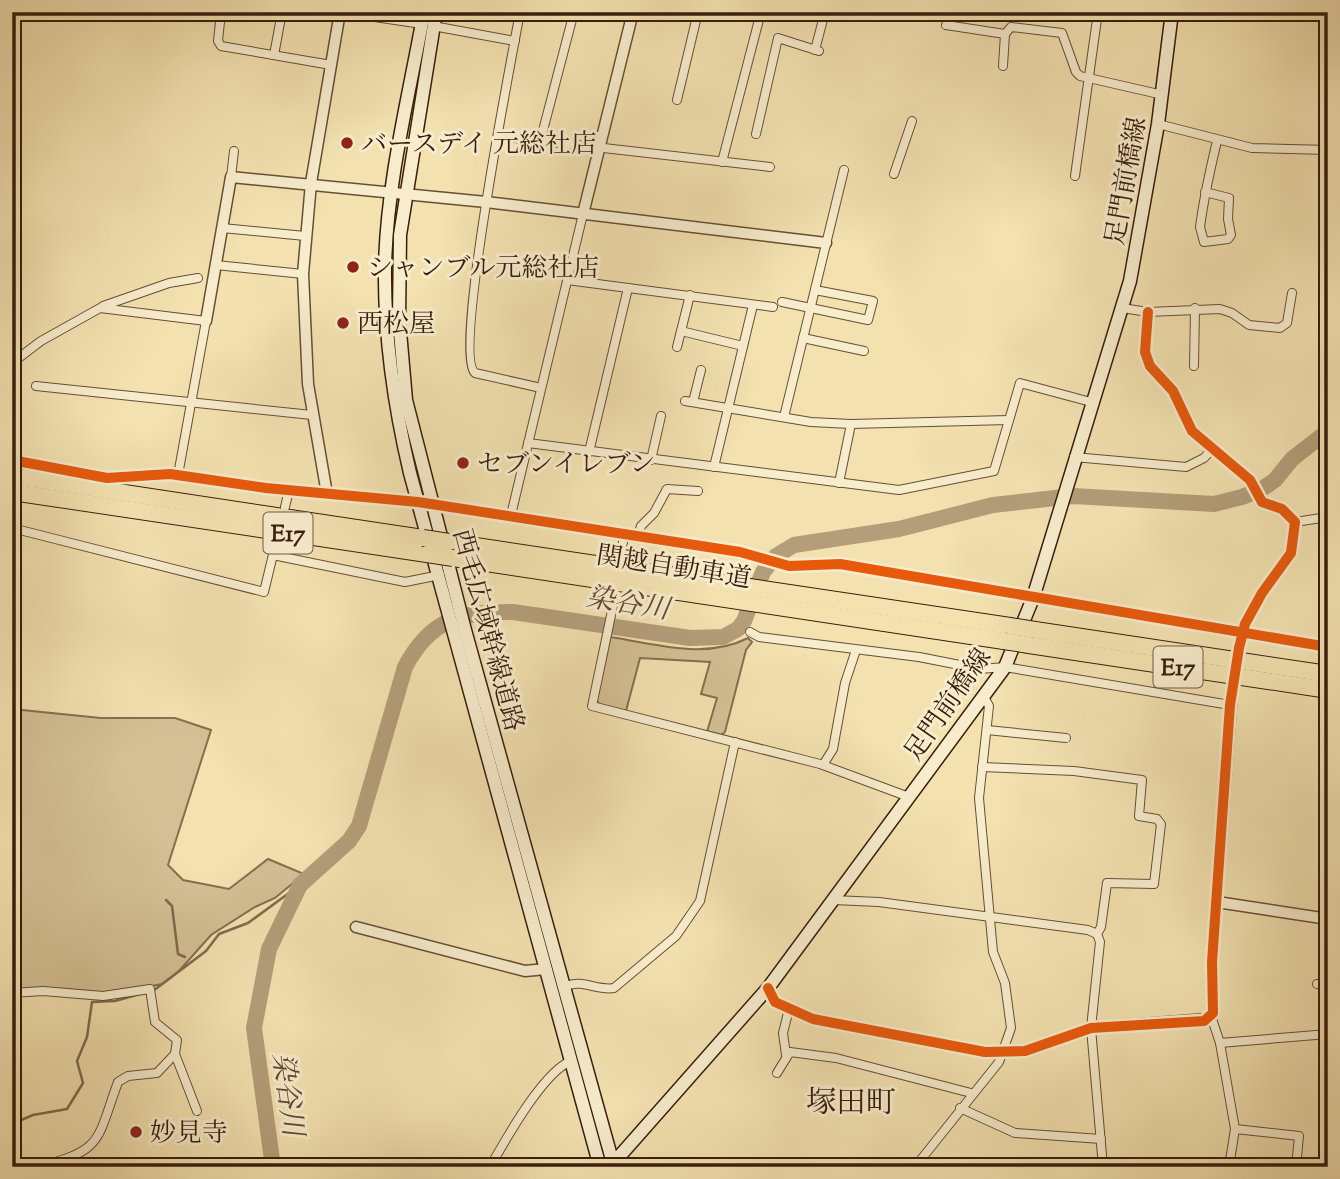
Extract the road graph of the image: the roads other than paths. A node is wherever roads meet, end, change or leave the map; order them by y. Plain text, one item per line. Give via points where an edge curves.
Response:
1 (221, 12) edge
2 (282, 12) edge
3 (341, 12) edge
4 (436, 12) edge
5 (520, 12) edge
6 (574, 12) edge
7 (634, 12) edge
8 (698, 12) edge
9 (761, 12) edge
10 (825, 12) edge
11 (1073, 12) edge
12 (1172, 12) edge
13 (1098, 15) edge
14 (426, 21) edge
15 (946, 25) dead end
16 (1006, 34) junction
17 (515, 41) junction
18 (274, 55) junction
19 (331, 65) junction
20 (1003, 66) dead end
21 (1090, 77) junction
22 (1163, 95) junction
23 (677, 100) dead end
24 (912, 121) dead end
25 (1158, 124) junction
26 (756, 134) dead end
27 (498, 136) junction
28 (1217, 141) junction
29 (540, 142) junction
30 (600, 148) junction
31 (1328, 150) edge
32 (234, 151) dead end
33 (722, 162) junction
34 (770, 167) dead end
35 (844, 170) dead end
36 (894, 174) dead end
37 (1075, 176) dead end
38 (231, 177) junction
39 (311, 183) junction
40 (1205, 192) junction
41 (399, 193) junction
42 (486, 202) junction
43 (583, 214) junction
44 (222, 228) junction
45 (305, 236) junction
46 (826, 243) junction
47 (216, 265) junction
48 (303, 274) junction
49 (198, 278) dead end
50 (568, 281) junction
51 (628, 288) junction
52 (814, 289) junction
53 (1292, 293) dead end
54 (690, 295) junction
55 (782, 302) dead end
56 (753, 304) junction
57 (773, 307) dead end
58 (1122, 307) junction
59 (100, 308) junction
60 (1195, 308) junction
61 (811, 309) junction
62 (1148, 312) junction
63 (206, 321) junction
64 (681, 331) junction
65 (803, 338) junction
66 (743, 346) junction
67 (677, 347) dead end
68 (864, 351) dead end
69 (12, 363) edge
70 (1194, 366) dead end
71 (701, 370) dead end
72 (36, 386) dead end
73 (541, 388) junction
74 (192, 401) junction
75 (1091, 402) junction
76 (728, 407) junction
77 (312, 415) junction
78 (661, 416) dead end
79 (784, 416) junction
80 (1009, 420) junction
81 (851, 425) junction
82 (528, 443) junction
83 (1213, 448) junction
84 (590, 452) junction
85 (1074, 457) junction
86 (12, 460) edge
87 (651, 460) junction
88 (714, 467) junction
89 (178, 475) junction
90 (12, 476) edge
91 (839, 483) junction
92 (289, 490) junction
93 (698, 491) dead end
94 (12, 492) edge
95 (327, 494) junction
96 (418, 502) junction
97 (151, 505) junction
98 (432, 505) junction
99 (285, 507) dead end
100 (511, 515) junction
101 (1328, 517) edge
102 (1295, 522) junction
103 (12, 528) edge
104 (625, 533) junction
105 (638, 536) junction
106 (276, 542) dead end
107 (425, 546) junction
108 (622, 547) dead end
109 (274, 555) junction
110 (440, 575) junction
111 (1032, 598) junction
112 (614, 601) dead end
113 (453, 606) junction
114 (460, 631) junction
115 (750, 632) dead end
116 (1242, 632) junction
117 (1007, 633) junction
118 (1032, 637) junction
119 (1328, 647) edge
120 (1239, 648) dead end
121 (856, 650) junction
122 (1005, 667) junction
123 (1328, 674) edge
124 (1328, 690) edge
125 (1232, 691) dead end
126 (984, 697) junction
127 (1230, 705) junction
128 (987, 730) junction
129 (1066, 738) dead end
130 (736, 742) junction
131 (823, 765) junction
132 (982, 767) junction
133 (909, 797) junction
134 (833, 900) junction
135 (1217, 902) junction
136 (989, 917) junction
137 (1328, 919) edge
138 (356, 927) dead end
139 (1097, 934) junction
140 (546, 969) junction
141 (1317, 984) dead end
142 (1328, 984) edge
143 (566, 986) junction
144 (768, 988) junction
145 (12, 993) edge
146 (789, 1009) junction
147 (1211, 1016) junction
148 (1091, 1028) junction
149 (1328, 1034) edge
150 (1220, 1043) junction
151 (1002, 1052) junction
152 (175, 1054) junction
153 (786, 1055) junction
154 (571, 1060) junction
155 (777, 1073) dead end
156 (971, 1093) junction
157 (960, 1108) junction
158 (197, 1111) dead end
159 (1235, 1129) junction
160 (1101, 1139) junction
161 (613, 1166) edge
162 (37, 1167) edge
163 (490, 1167) edge
164 (600, 1167) edge
165 (915, 1167) edge
166 (1103, 1167) edge
167 (1152, 1167) edge
168 (1171, 1167) edge
169 (1229, 1167) edge
170 (1296, 1167) edge

1 - 18 street via 221,46
2 - 18 street
3 - 14 street
3 - 19 street
4 - 14 main road, 西毛広域幹線道路
5 - 17 street
6 - 29 street
7 - 30 street
8 - 23 street
9 - 33 street
10 - 26 street via 817,50 778,38
11 - 13 street
12 - 22 main road, 足門前橋線
13 - 21 street
14 - 17 street
14 - 41 main road, 西毛広域幹線道路
15 - 16 street
16 - 20 street
16 - 21 street via 1011,27 1062,33 1076,72
17 - 27 street
18 - 19 street
19 - 39 street
21 - 22 street
21 - 37 street
22 - 25 main road, 足門前橋線
24 - 36 street
25 - 28 street
25 - 58 main road, 足門前橋線 via 1138,244
27 - 29 street
27 - 42 street
28 - 31 street via 1259,149
28 - 40 street
29 - 30 street
30 - 33 street
30 - 43 street
32 - 38 street
33 - 34 street
35 - 46 street
38 - 39 street
38 - 44 street
39 - 41 street
39 - 45 street
40 - 40 street via 1202,241 1228,239 1229,198
41 - 42 street
41 - 96 main road, 西毛広域幹線道路 via 385,263 386,320 395,401
41 - 98 main road, 西毛広域幹線道路 via 402,363 406,400
42 - 43 street
42 - 73 street via 475,277 470,368
43 - 46 street
43 - 50 street
44 - 45 street
44 - 47 street
45 - 48 street
46 - 52 street
47 - 48 street
47 - 63 street
48 - 77 street
49 - 59 street via 169,283
50 - 51 street
50 - 73 street
51 - 54 street
51 - 84 street
52 - 61 street
52 - 61 street via 873,301 868,320
53 - 60 street via 1287,323 1280,328 1249,325 1225,310
54 - 56 street
54 - 64 street
55 - 61 street
56 - 57 street
56 - 66 street
58 - 62 street
58 - 75 main road, 足門前橋線
59 - 63 street
59 - 69 street
60 - 62 street
60 - 70 street
61 - 65 street
62 - 83 street via 1145,352 1150,366 1173,391 1192,430
63 - 74 street
64 - 66 street
64 - 67 street
65 - 68 street
65 - 79 street
66 - 76 street
71 - 76 street via 689,402
72 - 74 street
73 - 82 street
74 - 77 street
74 - 89 street
75 - 80 street via 1020,383
75 - 85 main road, 足門前橋線
76 - 79 street
76 - 88 street
77 - 95 street
78 - 87 street
79 - 81 street
80 - 81 street
80 - 91 street via 994,471 899,490
81 - 91 street
82 - 84 street
82 - 100 street
83 - 85 street via 1186,467
83 - 102 street via 1250,480 1259,499 1282,509
84 - 87 street
85 - 111 main road, 足門前橋線
86 - 89 street via 107,478
87 - 88 street
88 - 91 street
89 - 92 street
90 - 97 highway, 関越自動車道 / E17
92 - 95 street
92 - 99 street
93 - 105 street via 667,489
94 - 97 highway, 関越自動車道 / E17
95 - 96 street
96 - 98 street
96 - 110 main road, 西毛広域幹線道路
97 - 107 highway, 関越自動車道 / E17
98 - 100 street
98 - 113 main road, 西毛広域幹線道路
100 - 104 street
101 - 102 street
102 - 116 street via 1291,553 1262,593
103 - 109 street via 264,592
104 - 105 street
104 - 108 street
105 - 111 street via 784,565 839,564
106 - 109 street
107 - 117 highway, 関越自動車道 / E17, bridge via 453,558 739,601
107 - 117 highway, 関越自動車道 / E17, bridge via 449,542 775,590
109 - 110 street via 405,582
110 - 113 main road, 西毛広域幹線道路
111 - 116 street
111 - 122 main road, 足門前橋線
112 - 130 street via 592,706
113 - 114 main road, 西毛広域幹線道路
114 - 140 main road, 西毛広域幹線道路
114 - 143 main road, 西毛広域幹線道路
115 - 121 street via 759,638
116 - 119 street
116 - 120 street
117 - 118 highway, 関越自動車道 / E17, bridge
118 - 123 highway, 関越自動車道 / E17
118 - 124 highway, 関越自動車道 / E17
121 - 122 street via 980,669
121 - 131 street via 833,749
122 - 126 main road, 足門前橋線
122 - 127 street
125 - 127 street
126 - 128 street via 989,706
126 - 133 main road, 足門前橋線
127 - 135 street
128 - 129 street
128 - 132 street
130 - 131 street
130 - 143 street via 703,892 684,928 614,988 577,982
131 - 133 street
132 - 136 street via 979,797
132 - 139 street via 1142,780 1139,816 1161,824 1154,884 1107,883
133 - 134 main road, 足門前橋線
134 - 136 street
134 - 144 main road, 足門前橋線
135 - 137 street
135 - 147 street
136 - 139 street
136 - 151 street via 993,952 1012,1017
138 - 140 street via 526,971
139 - 148 street via 1100,942
140 - 154 main road, 西毛広域幹線道路
141 - 142 street
143 - 161 main road, 西毛広域幹線道路
144 - 146 street via 775,1002
144 - 161 main road, 足門前橋線
145 - 152 street via 103,996 150,989 155,1022 177,1040
146 - 151 street via 832,1023 974,1051
146 - 153 street via 783,1033
147 - 148 street via 1204,1021
147 - 150 street
148 - 151 street via 1025,1051
148 - 160 street
149 - 150 street
150 - 159 street
151 - 156 street via 999,1062
152 - 158 street
152 - 162 street via 158,1073 128,1076 118,1082 106,1123 89,1148
153 - 155 street
153 - 156 street via 836,1058
154 - 163 street via 560,1065 546,1082
154 - 164 main road, 西毛広域幹線道路
156 - 157 street
157 - 160 street via 1015,1133
157 - 165 street
159 - 169 street
159 - 170 street via 1299,1136
160 - 166 street
167 - 168 street

